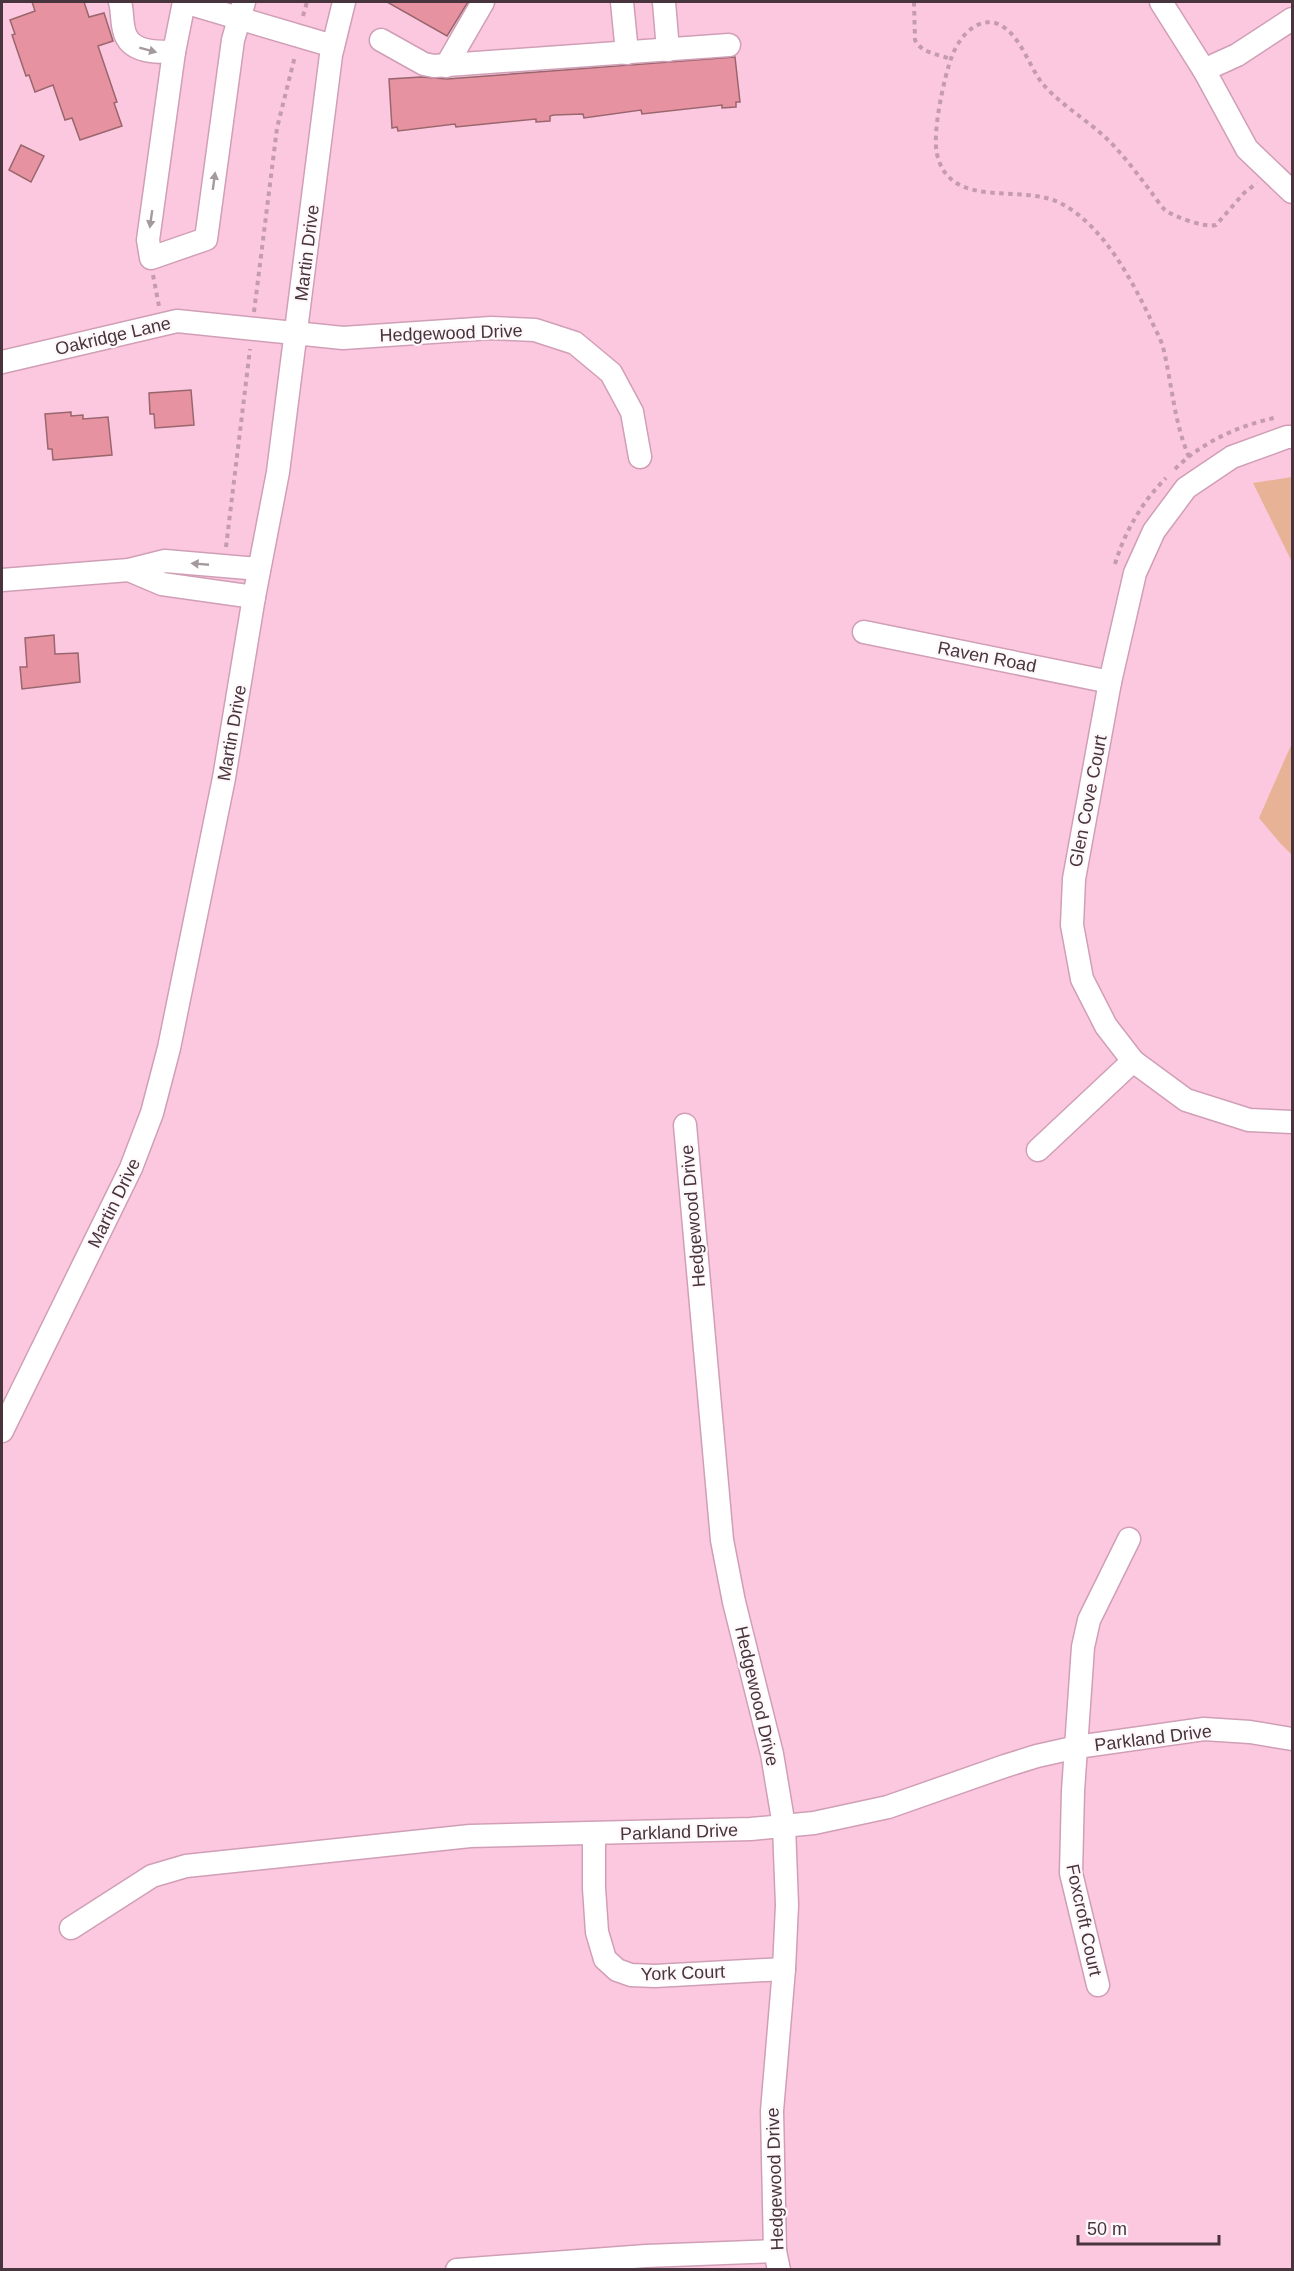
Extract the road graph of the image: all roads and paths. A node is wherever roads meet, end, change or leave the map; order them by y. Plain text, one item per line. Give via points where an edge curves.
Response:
1 (184, 2) edge
2 (307, 2) edge
3 (344, 2) edge
4 (483, 2) edge
5 (622, 2) edge
6 (664, 2) edge
7 (914, 2) edge
8 (1161, 2) edge
9 (124, 3) edge
10 (242, 10) edge
11 (1293, 19) edge
12 (301, 37) junction
13 (381, 40) dead end
14 (729, 45) dead end
15 (333, 46) junction
16 (668, 50) junction
17 (174, 52) junction
18 (627, 53) junction
19 (950, 59) junction
20 (446, 66) junction
21 (1204, 70) junction
22 (1252, 186) dead end
23 (1293, 192) edge
24 (151, 258) junction
25 (163, 324) junction
26 (252, 329) junction
27 (297, 334) junction
28 (2, 362) edge
29 (1281, 417) dead end
30 (1293, 437) edge
31 (640, 457) dead end
32 (1189, 457) junction
33 (223, 566) junction
34 (259, 569) junction
35 (129, 570) junction
36 (1112, 573) dead end
37 (2, 580) edge
38 (254, 597) junction
39 (864, 632) dead end
40 (1110, 682) junction
41 (1133, 1061) junction
42 (1293, 1122) edge
43 (685, 1125) dead end
44 (1038, 1150) dead end
45 (2, 1431) edge
46 (1129, 1539) dead end
47 (1293, 1739) edge
48 (1077, 1747) junction
49 (784, 1826) junction
50 (594, 1835) junction
51 (71, 1928) dead end
52 (784, 1969) junction
53 (1098, 1985) dead end
54 (777, 2260) edge
55 (457, 2270) edge

1 - 10 street
1 - 17 street
2 - 12 path
3 - 15 street, Martin Drive
4 - 20 street
5 - 18 street
6 - 16 street
7 - 19 path via 917,45
8 - 21 street
9 -> 17 street via 126,35 135,46 153,52
10 - 12 street
24 -> 10 street via 206,239 233,39
11 - 21 street via 1237,55
12 - 15 street
12 - 26 path via 277,128
13 - 20 street via 424,64
14 - 16 street
15 - 27 street, Martin Drive
16 - 18 street
17 -> 24 street via 148,240
18 - 20 street
19 - 22 path via 964,34 986,23 999,25 1013,36 1047,89 1113,145 1166,210 1182,218 1216,225
19 - 32 path via 935,135 941,168 946,176 971,191 1028,194 1063,204 1102,238 1131,279 1162,344 1177,420
21 - 23 street via 1247,149
24 - 25 path
25 - 26 street, Oakridge Lane via 177,321
25 - 28 street, Oakridge Lane
26 - 27 street, Oakridge Lane
26 - 33 path
27 - 31 street, Hedgewood Drive via 343,338 535,330 575,343 611,373 632,412
27 - 34 street, Martin Drive via 278,472
29 - 32 path via 1232,431
30 - 40 street, Glen Cove Court via 1232,457 1186,488 1154,531 1135,573
32 - 36 path via 1154,490 1133,520
33 - 34 street
33 -> 35 street via 165,561
34 - 38 street, Martin Drive
35 - 37 street
35 - 38 street via 162,584
38 - 45 street, Martin Drive via 224,778 152,1113 131,1168
39 - 40 street, Raven Road
40 - 41 street, Glen Cove Court via 1074,879 1072,925 1082,979 1106,1026
41 - 42 street, Glen Cove Court via 1186,1100 1249,1120
41 - 44 street
43 - 49 street, Hedgewood Drive via 722,1540 772,1754
46 - 48 street, Foxcroft Court via 1089,1620 1083,1647
47 - 48 street, Parkland Drive via 1204,1729
48 - 49 street, Parkland Drive via 1037,1756 888,1807
48 - 53 street, Foxcroft Court via 1071,1873
49 - 50 street, Parkland Drive
49 - 52 street, Hedgewood Drive
50 - 51 street, Parkland Drive via 470,1836 186,1866 152,1876
50 - 52 street, York Court via 597,1932 605,1959 617,1970 655,1976
52 - 54 street, Hedgewood Drive via 772,2111
54 - 55 street via 646,2256

